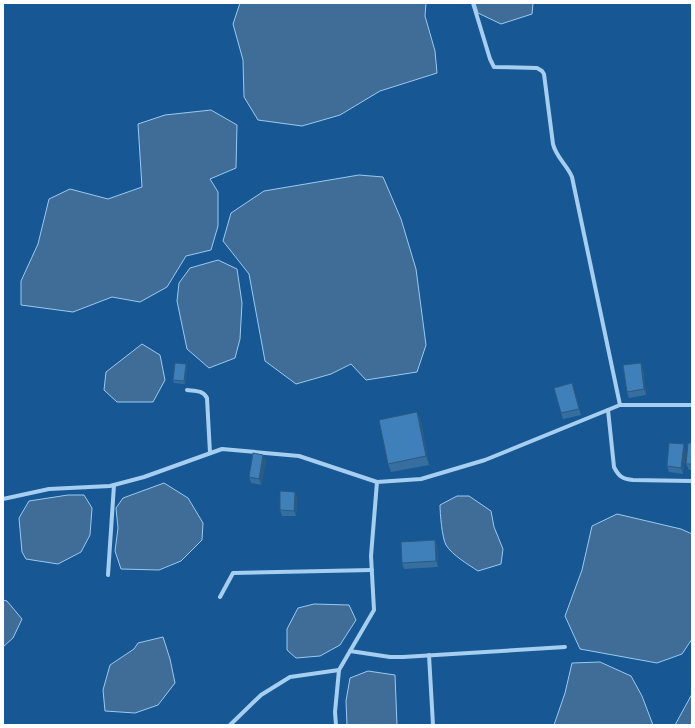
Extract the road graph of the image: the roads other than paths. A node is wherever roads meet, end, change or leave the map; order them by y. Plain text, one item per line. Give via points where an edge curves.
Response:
1 (473, 3) edge
2 (187, 390) dead end
3 (620, 405) junction
4 (692, 405) edge
5 (608, 410) junction
6 (210, 453) junction
7 (692, 481) edge
8 (377, 482) junction
9 (114, 485) junction
10 (3, 499) edge
11 (372, 570) junction
12 (108, 575) dead end
13 (220, 597) dead end
14 (565, 647) dead end
15 (350, 652) junction
16 (429, 655) junction
17 (339, 670) junction
18 (230, 725) edge
19 (336, 725) edge
20 (433, 725) edge

1 - 3 street via 494,67 537,68 544,74 553,144 557,155 572,177
2 - 6 street via 202,392 207,398
3 - 4 street
3 - 5 street
5 - 7 street via 614,467 618,475 633,480
5 - 8 street via 485,460 421,479
6 - 8 street via 222,449 299,456
6 - 9 street
8 - 11 street
9 - 10 street via 49,489
9 - 12 street
11 - 13 street via 233,573
11 - 15 street via 374,610
14 - 16 street
15 - 16 street via 390,657
15 - 17 street
16 - 20 street
17 - 18 street via 290,677 261,695
17 - 19 street

